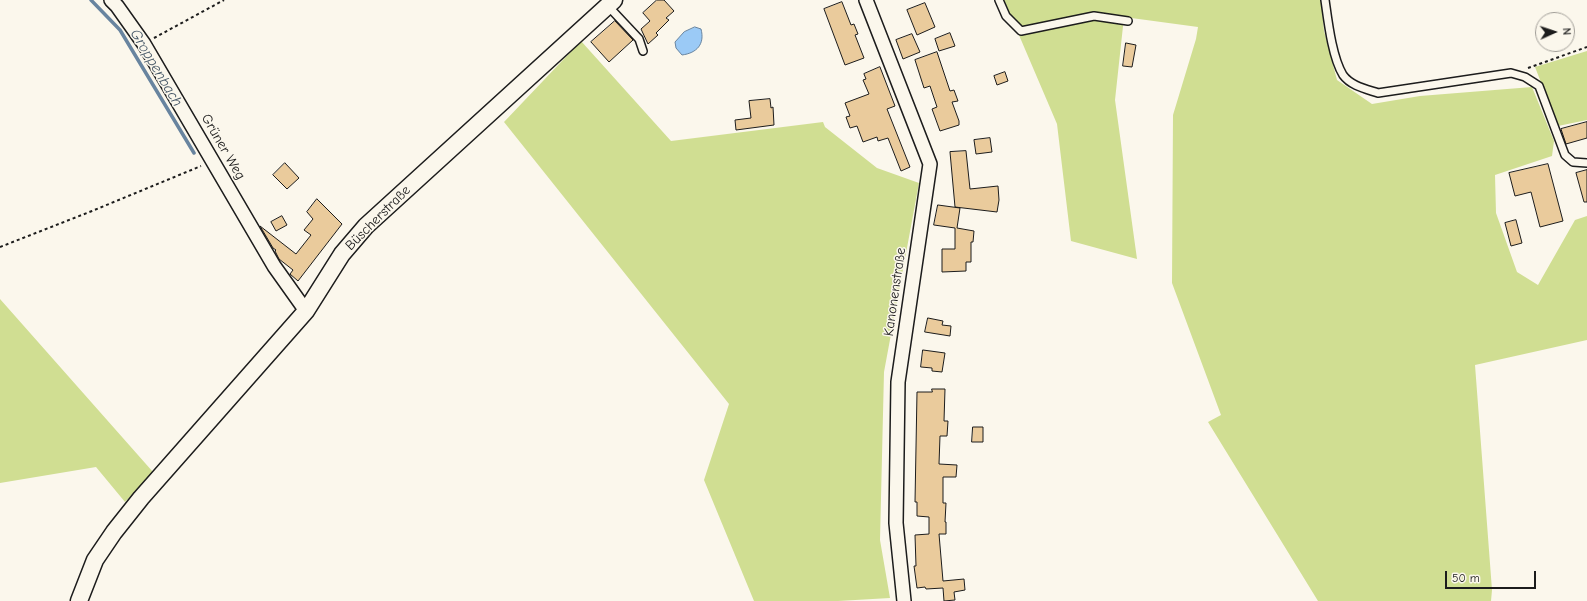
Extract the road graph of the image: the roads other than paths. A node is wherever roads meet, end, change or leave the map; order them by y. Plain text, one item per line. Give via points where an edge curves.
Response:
1 (111, 0) edge
2 (866, 0) edge
3 (999, 0) edge
4 (1325, 0) edge
5 (610, 3) edge
6 (1128, 21) dead end
7 (643, 51) dead end
8 (1587, 163) edge
9 (306, 311) junction
10 (79, 601) edge
11 (904, 601) edge

1 - 9 street, Grüner Weg via 144,44 274,266
2 - 11 street, Kanonenstraße via 930,164 898,382 896,523
3 - 6 lane via 1006,16 1021,31 1094,16
4 - 8 lane via 1334,50 1344,75 1359,87 1378,93 1511,73 1525,77 1538,86 1565,155 1573,162
5 - 7 lane via 639,39
5 - 9 street, Büscherstraße via 366,226 342,254
9 - 10 street, Büscherstraße via 114,532 95,560

